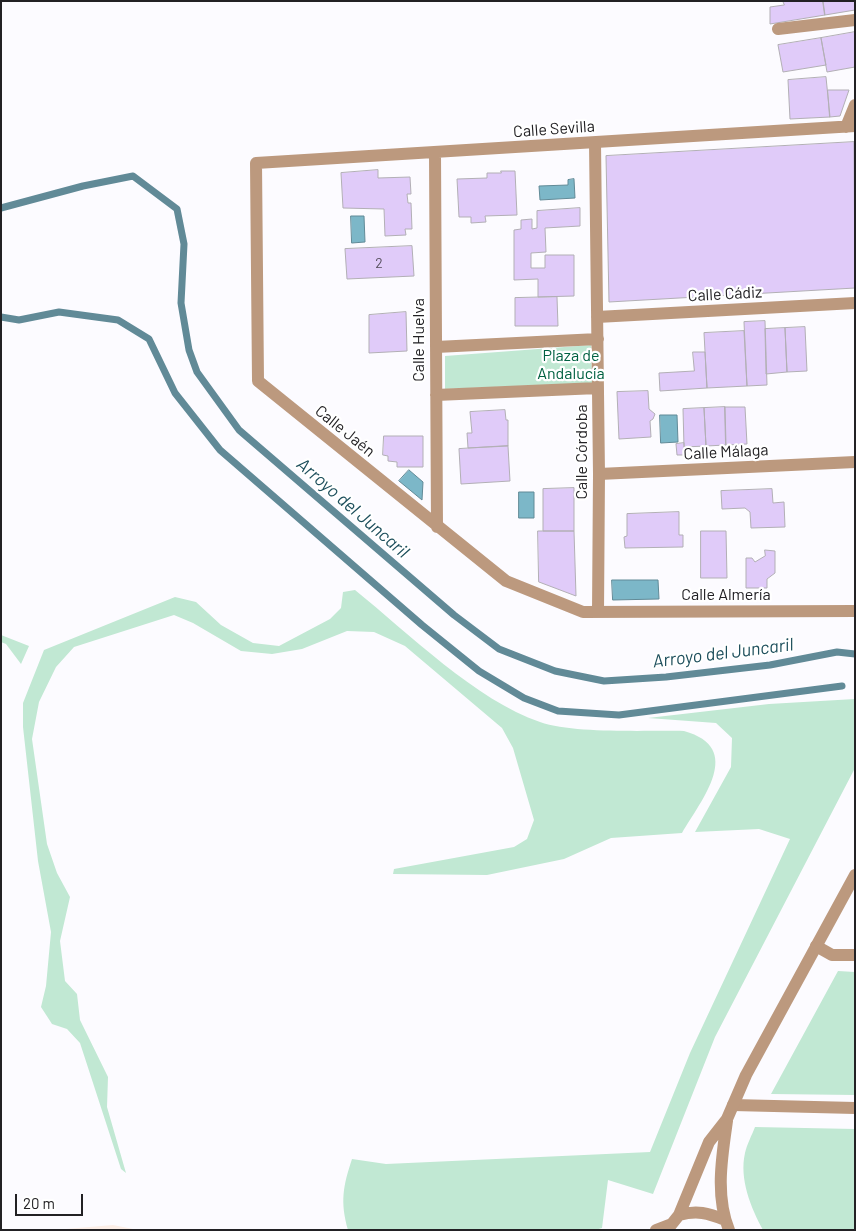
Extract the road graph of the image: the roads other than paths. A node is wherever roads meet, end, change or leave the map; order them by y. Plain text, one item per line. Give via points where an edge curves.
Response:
1 (855, 20) edge
2 (778, 29) dead end
3 (855, 105) edge
4 (850, 126) edge
5 (595, 143) junction
6 (435, 153) junction
7 (256, 163) joint
8 (855, 303) edge
9 (597, 317) junction
10 (598, 339) junction
11 (436, 347) junction
12 (598, 388) junction
13 (436, 395) junction
14 (855, 462) edge
15 (599, 474) junction
16 (437, 527) junction
17 (855, 611) edge
18 (598, 612) junction
19 (855, 875) edge
20 (816, 946) junction
21 (855, 955) edge
22 (733, 1105) junction
23 (855, 1108) edge
24 (727, 1118) junction
25 (679, 1215) junction
26 (727, 1225) edge
27 (668, 1227) edge
28 (656, 1230) edge

1 - 2 street
3 - 4 street
4 - 5 street, Calle Sevilla
5 - 6 street, Calle Sevilla
5 - 9 street, Calle Córdoba
6 - 7 street, Calle Sevilla
6 - 11 street, Calle Huelva
7 - 16 street, Calle Jaén via 258,381
8 - 9 street, Calle Cádiz
9 - 10 street, Calle Córdoba
10 - 11 street
10 - 12 street, Calle Córdoba
11 - 13 street, Calle Huelva
12 - 13 street
12 - 15 street, Calle Córdoba
13 - 16 street, Calle Huelva
14 - 15 street, Calle Málaga
15 - 18 street, Calle Córdoba
16 - 18 street, Calle Jaén via 506,581 583,612
17 - 18 street, Calle Almería
19 - 20 street
20 - 21 street via 832,955
20 - 22 street
22 - 23 street
22 - 24 street
24 - 25 street via 709,1142
24 - 26 street via 721,1161
25 - 26 street via 694,1211 711,1214
25 - 27 street
27 - 28 street

